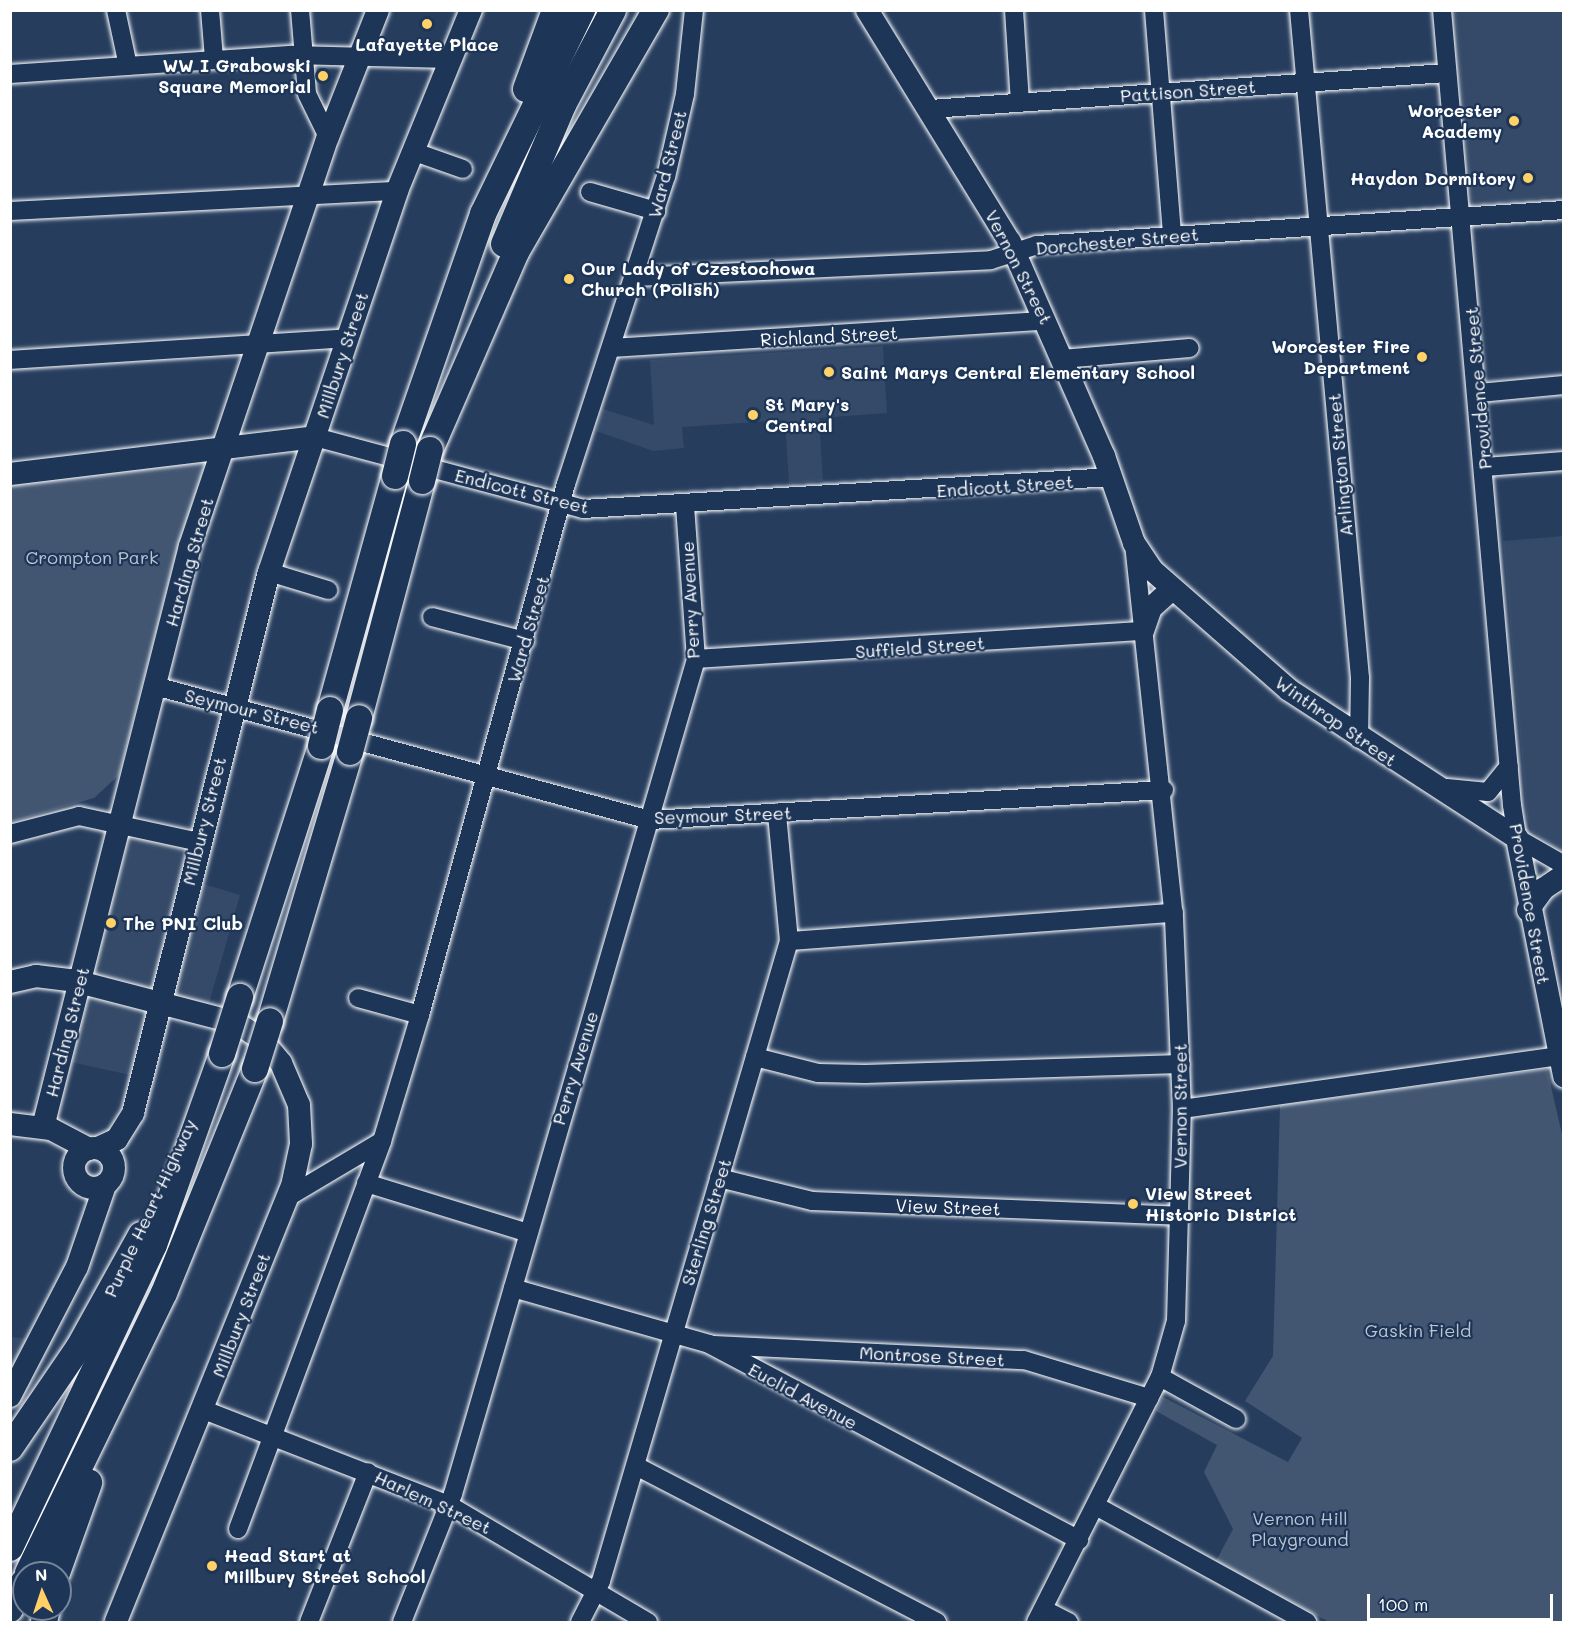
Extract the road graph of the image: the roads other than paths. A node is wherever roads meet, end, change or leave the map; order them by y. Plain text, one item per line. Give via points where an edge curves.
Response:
1 (116, 10) edge
2 (210, 10) edge
3 (300, 10) edge
4 (378, 10) edge
5 (471, 10) edge
6 (555, 10) edge
7 (582, 10) edge
8 (613, 10) edge
9 (656, 10) edge
10 (694, 10) edge
11 (867, 10) edge
12 (1014, 10) edge
13 (1154, 10) edge
14 (1299, 10) edge
15 (1442, 10) edge
16 (360, 54) junction
17 (302, 55) junction
18 (214, 59) junction
19 (449, 59) junction
20 (128, 66) junction
21 (1446, 73) junction
22 (10, 74) edge
23 (1306, 83) junction
24 (1161, 92) junction
25 (1020, 103) junction
26 (930, 109) junction
27 (328, 138) junction
28 (412, 151) junction
29 (463, 169) dead end
30 (397, 191) junction
31 (590, 192) dead end
32 (310, 193) junction
33 (1563, 210) edge
34 (656, 211) junction
35 (10, 212) edge
36 (483, 214) junction
37 (1460, 217) junction
38 (1318, 225) junction
39 (1172, 236) junction
40 (1015, 253) junction
41 (635, 277) junction
42 (1046, 321) junction
43 (347, 338) junction
44 (258, 344) junction
45 (611, 348) junction
46 (1190, 348) dead end
47 (1062, 358) junction
48 (10, 360) edge
49 (1563, 385) edge
50 (1479, 393) junction
51 (315, 437) junction
52 (225, 445) junction
53 (430, 450) junction
54 (1563, 461) edge
55 (1485, 467) junction
56 (10, 474) edge
57 (1112, 477) junction
58 (563, 504) junction
59 (686, 505) junction
60 (1134, 543) junction
61 (269, 572) junction
62 (328, 590) dead end
63 (1170, 591) junction
64 (432, 617) dead end
65 (1143, 631) junction
66 (525, 641) junction
67 (696, 659) junction
68 (155, 686) junction
69 (233, 706) junction
70 (1359, 739) junction
71 (1509, 766) junction
72 (487, 772) junction
73 (1440, 786) junction
74 (1164, 790) junction
75 (777, 813) junction
76 (650, 820) junction
77 (120, 823) junction
78 (10, 834) edge
79 (1517, 838) junction
80 (199, 842) junction
81 (1563, 866) edge
82 (1563, 875) edge
83 (1528, 910) junction
84 (1173, 913) junction
85 (789, 941) junction
86 (10, 982) edge
87 (79, 982) junction
88 (358, 998) dead end
89 (158, 1001) junction
90 (420, 1014) junction
91 (222, 1054) junction
92 (755, 1057) junction
93 (1181, 1064) junction
94 (1561, 1066) edge
95 (1182, 1109) junction
96 (10, 1125) edge
97 (43, 1126) junction
98 (382, 1140) junction
99 (93, 1149) junction
100 (720, 1178) junction
101 (88, 1179) junction
102 (366, 1183) junction
103 (288, 1197) junction
104 (1179, 1216) junction
105 (529, 1233) junction
106 (513, 1288) junction
107 (164, 1293) junction
108 (673, 1332) junction
109 (710, 1344) junction
110 (1160, 1377) junction
111 (10, 1396) edge
112 (1149, 1398) junction
113 (204, 1410) junction
114 (1236, 1419) dead end
115 (272, 1436) junction
116 (10, 1448) edge
117 (636, 1466) junction
118 (368, 1472) junction
119 (449, 1505) junction
120 (1096, 1506) junction
121 (237, 1529) dead end
122 (16, 1537) edge
123 (1079, 1539) junction
124 (34, 1561) edge
125 (62, 1561) edge
126 (597, 1592) junction
127 (1040, 1616) edge
128 (1298, 1620) edge
129 (116, 1623) edge
130 (309, 1623) edge
131 (402, 1623) edge
132 (580, 1623) edge
133 (648, 1623) edge
134 (937, 1623) edge
135 (1069, 1623) edge

1 - 20 street
2 - 18 street
3 - 17 street
4 - 16 main road, Harding Street
5 - 19 main road, Millbury Street
6 - 36 highway
7 - 36 highway
8 - 53 highway via 522,199
9 - 53 highway via 516,252
10 - 34 street, Ward Street via 685,94
11 - 26 main road, Vernon Street
12 - 25 street
13 - 24 street
14 - 23 street, Arlington Street
15 - 21 street, Providence Street
16 - 17 street
16 - 19 street
16 - 27 main road, Harding Street
17 - 18 street
17 - 27 street via 307,94
18 - 20 street
19 - 28 main road, Millbury Street
20 - 22 street
21 - 23 street, Pattison Street
21 - 37 street, Providence Street
23 - 24 street, Pattison Street
23 - 38 street, Arlington Street
24 - 25 street, Pattison Street
24 - 39 street
25 - 26 street, Pattison Street
26 - 40 main road, Vernon Street
27 - 32 main road, Harding Street
28 - 29 street
28 - 30 main road, Millbury Street
30 - 32 street
30 - 43 main road, Millbury Street
31 - 34 street
32 - 35 street
32 - 44 main road, Harding Street
33 - 37 street, Dorchester Street
34 - 41 street, Ward Street
36 - 91 highway, bridge via 403,444 321,746
37 - 38 street, Dorchester Street
37 - 50 street, Providence Street
38 - 39 street, Dorchester Street
38 - 70 street, Arlington Street via 1360,678
39 - 40 street, Dorchester Street via 1038,245
40 - 41 street, Dorchester Street via 990,260
40 - 42 main road, Vernon Street
41 - 45 street, Ward Street
42 - 45 street, Richland Street
42 - 47 main road, Vernon Street
43 - 44 street
43 - 51 main road, Millbury Street
44 - 48 street
44 - 52 main road, Harding Street
45 - 58 street, Ward Street
46 - 47 street
47 - 57 main road, Vernon Street
49 - 50 street
50 - 55 street, Providence Street
51 - 52 main road, Endicott Street
51 - 58 street, Endicott Street
51 - 61 main road, Millbury Street
52 - 56 main road, Endicott Street
52 - 68 main road, Harding Street via 190,546
53 - 107 highway, bridge via 350,752 255,1069
54 - 55 street
55 - 71 street, Providence Street
57 - 59 street, Endicott Street
57 - 60 main road, Vernon Street
58 - 59 street, Endicott Street via 590,509
58 - 66 street, Ward Street
59 - 67 street, Perry Avenue
60 - 63 main road, Winthrop Street
60 - 65 street, Vernon Street
61 - 62 street
61 - 69 main road, Millbury Street
63 - 65 main road via 1151,608
63 - 70 main road, Winthrop Street via 1289,690
64 - 66 street
65 - 67 street, Suffield Street
65 - 74 street, Vernon Street
66 - 72 street, Ward Street
67 - 76 street, Perry Avenue
68 - 69 street, Seymour Street
68 - 77 main road, Harding Street
69 - 72 street, Seymour Street
69 - 80 main road, Millbury Street
70 - 73 main road, Winthrop Street
71 - 73 street via 1497,784 1483,794
71 - 79 street, Providence Street
72 - 76 street, Seymour Street
72 - 90 street, Ward Street
73 - 79 main road, Winthrop Street
74 - 75 street, Seymour Street
74 - 84 street, Vernon Street
75 - 76 street, Seymour Street
75 - 85 street, Sterling Street
76 - 105 street, Perry Avenue
77 - 78 street via 79,816
77 - 80 street
77 - 87 main road, Harding Street
79 - 81 street, Winthrop Street
79 - 83 main road, Providence Street
80 - 89 main road, Millbury Street
82 - 83 main road via 1543,889
83 - 94 main road, Providence Street
84 - 85 street
84 - 93 street, Vernon Street
85 - 92 street, Sterling Street
86 - 87 main road via 36,976
87 - 89 main road
87 - 97 main road, Harding Street
88 - 90 street
89 - 99 main road via 128,1127
89 - 103 main road, Millbury Street via 237,1023 261,1039 281,1063 301,1117 299,1157
90 - 98 street, Ward Street
91 - 116 highway, Purple Heart Highway via 133,1254 79,1347
91 - 122 highway via 154,1245
92 - 93 street via 818,1073 853,1074
92 - 100 street, Sterling Street
93 - 95 street, Vernon Street
94 - 95 street
95 - 104 street, Vernon Street
96 - 97 main road
97 - 99 main road
97 - 101 main road
98 - 102 street, Ward Street
98 - 103 street
99 - 101 main road
99 - 101 main road via 114,1165
100 - 104 street, View Street via 812,1201
100 - 108 street, Sterling Street
101 - 111 main road via 88,1233
102 - 105 street
102 - 115 street, Ward Street
103 - 113 main road, Millbury Street
104 - 110 street, Vernon Street via 1176,1321
105 - 106 street, Perry Avenue
106 - 108 street, Euclid Avenue
106 - 119 street, Perry Avenue
107 - 124 highway
107 - 125 highway
108 - 109 street, Euclid Avenue
108 - 117 street, Sterling Street
109 - 112 street, Montrose Street via 1024,1360
109 - 123 street, Euclid Avenue
110 - 112 street, Vernon Street
110 - 114 street
112 - 120 street, Vernon Street
113 - 115 street, Harlem Street
113 - 129 main road, Millbury Street
115 - 118 street, Harlem Street
115 - 121 street, Ward Street
117 - 126 street, Sterling Street
117 - 134 street
118 - 119 street, Harlem Street
118 - 130 street
119 - 126 street, Harlem Street
119 - 131 street, Perry Avenue
120 - 123 street, Vernon Street
120 - 128 street
123 - 127 street, Vernon Street
126 - 132 street, Sterling Street
126 - 133 street, Harlem Street
127 - 135 street

